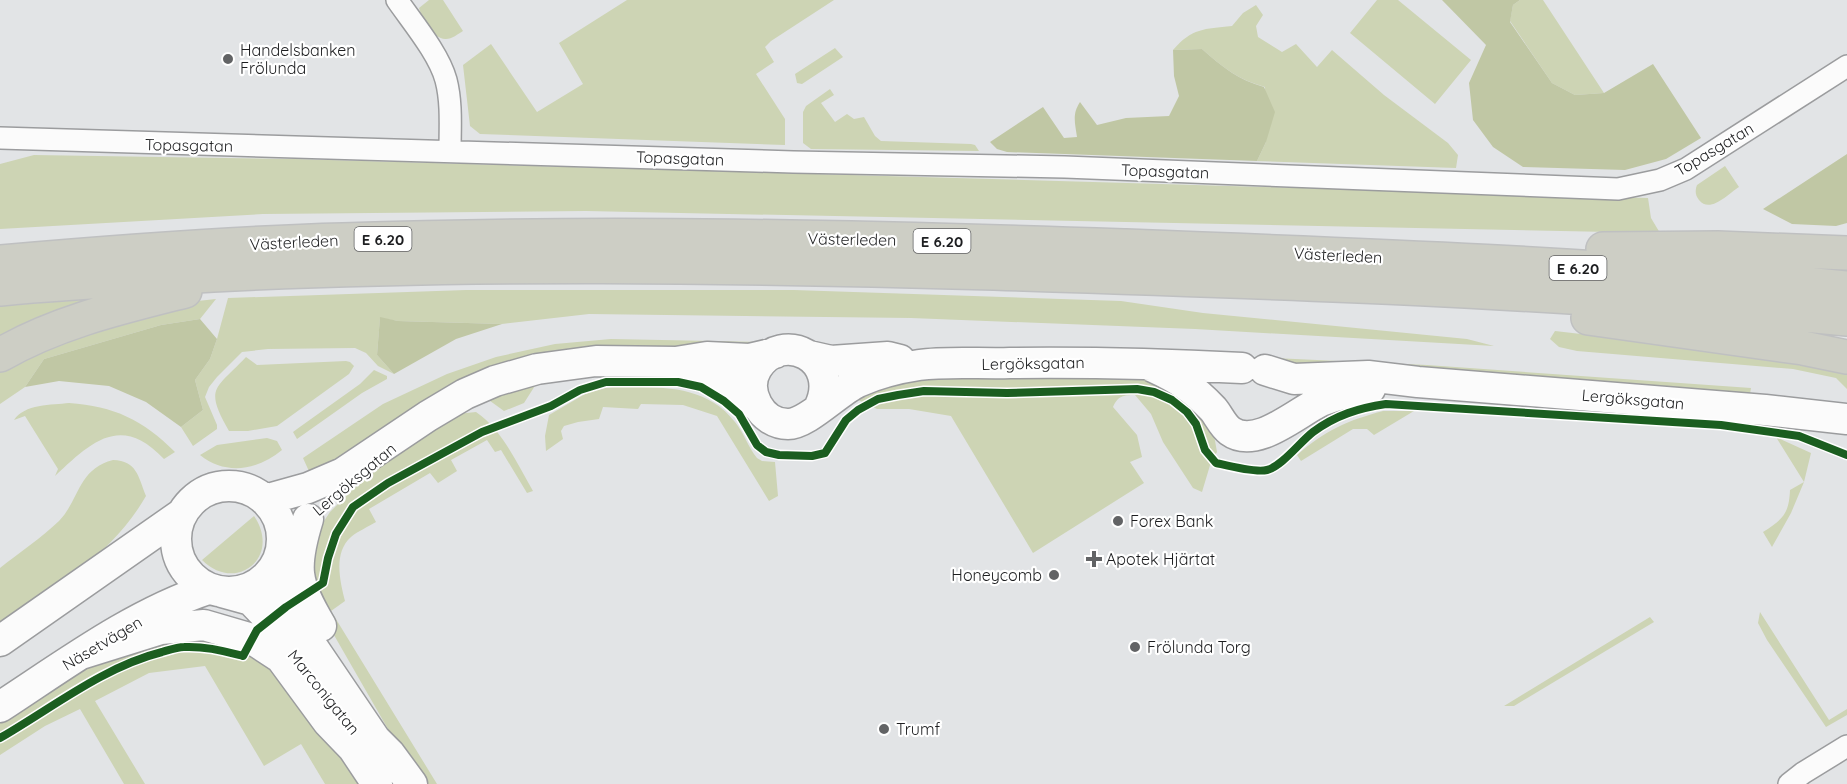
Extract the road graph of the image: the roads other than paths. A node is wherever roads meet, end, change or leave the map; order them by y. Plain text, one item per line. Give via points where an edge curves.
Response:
1 (397, 0) edge
2 (1847, 66) edge
3 (0, 138) edge
4 (450, 151) junction
5 (1309, 253) junction
6 (1847, 253) edge
7 (0, 262) edge
8 (256, 273) junction
9 (1425, 288) junction
10 (1847, 288) edge
11 (0, 289) edge
12 (1847, 319) edge
13 (775, 353) junction
14 (0, 355) edge
15 (809, 356) junction
16 (1847, 357) edge
17 (676, 362) junction
18 (1145, 363) junction
19 (920, 365) junction
20 (1253, 369) junction
21 (1419, 382) junction
22 (757, 406) junction
23 (819, 408) junction
24 (1216, 413) junction
25 (428, 416) junction
26 (1847, 419) edge
27 (1274, 428) junction
28 (265, 500) junction
29 (183, 513) junction
30 (308, 519) junction
31 (280, 553) junction
32 (215, 590) junction
33 (0, 641) edge
34 (81, 654) junction
35 (0, 707) edge
36 (1847, 746) edge
37 (353, 748) junction
38 (390, 754) junction
39 (377, 784) edge
40 (412, 784) edge
41 (1789, 784) edge

1 - 4 street via 446,78
2 - 4 street, Topasgatan via 1686,169 1660,180 1618,189 1065,167
3 - 4 street, Topasgatan
5 - 6 highway via 1718,248
5 - 7 highway, Västerleden / E 6.20 via 831,238 613,236 342,240
5 - 10 highway, Västerleden / E 6.20 via 1718,276
8 - 9 highway, Västerleden / E 6.20 via 398,267 627,266
8 - 11 highway, Västerleden / E 6.20
8 - 14 highway via 120,307 63,326
9 - 12 highway, Västerleden / E 6.20
9 - 16 highway via 1551,313
13 - 15 street, Lergöksgatan via 799,351
13 - 17 street, Lergöksgatan via 748,359 707,357
13 - 22 street via 764,359 754,375 752,394
15 - 19 street, Lergöksgatan via 831,361 888,357
15 - 23 street via 824,374 826,386
17 - 22 street, Lergöksgatan via 704,371
17 - 25 street, Lergöksgatan via 596,361 537,369 495,381
18 - 19 street, Lergöksgatan
18 - 20 street, Lergöksgatan
18 - 24 street, Lergöksgatan via 1181,380
19 - 23 street, Lergöksgatan via 859,382
20 - 21 street, Lergöksgatan via 1294,379 1368,376
20 - 24 street via 1232,372 1223,380 1217,389
20 - 27 street via 1274,376 1285,396 1285,408
21 - 26 street, Lergöksgatan
21 - 27 street, Lergöksgatan via 1351,391 1323,400
22 - 23 street, Lergöksgatan via 776,422 789,424 811,417
24 - 27 street, Lergöksgatan via 1230,431 1241,436 1253,437
25 - 28 street, Lergöksgatan via 343,473
25 - 30 street, Lergöksgatan
28 - 29 street via 247,489 227,486 200,495
28 - 31 street via 279,520
29 - 32 street via 176,537 180,561 192,577
29 - 33 street
30 - 31 street, Lergöksgatan
30 - 38 street, Marconigatan via 297,565 303,596 385,733
31 - 32 street via 269,575 255,586 239,592
31 - 38 street, Marconigatan via 279,588 293,618 375,739
32 - 34 street, Näsetvägen via 182,597
32 - 37 street, Marconigatan via 251,600 274,624 336,713
34 - 35 street, Näsetvägen
34 - 37 street, Marconigatan via 161,629 204,624 252,639 281,658 328,722
36 - 41 street
37 - 39 street, Marconigatan
38 - 40 street, Marconigatan

